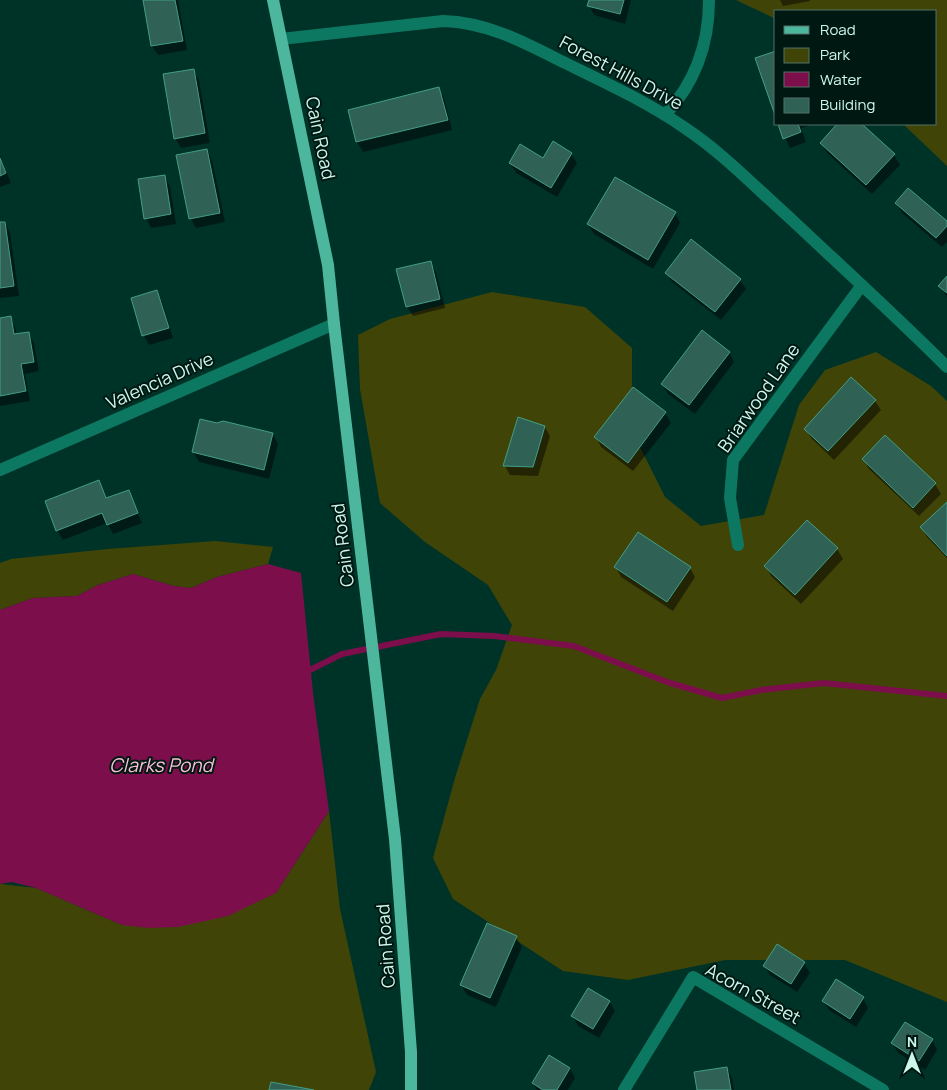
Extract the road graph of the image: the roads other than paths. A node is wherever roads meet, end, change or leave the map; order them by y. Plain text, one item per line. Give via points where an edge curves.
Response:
1 (273, 0) edge
2 (709, 0) edge
3 (281, 40) junction
4 (665, 115) junction
5 (862, 285) junction
6 (334, 324) junction
7 (947, 367) edge
8 (0, 470) edge
9 (738, 545) dead end
10 (411, 1090) edge
11 (624, 1090) edge
12 (883, 1090) edge

1 - 3 main road, Cain Road
2 - 4 street via 708,29 702,56 690,82
3 - 4 street, Forest Hills Drive via 442,20 484,26 622,90
3 - 6 main road, Cain Road via 328,265
4 - 5 street, Forest Hills Drive via 719,154
5 - 7 street, Forest Hills Drive
5 - 9 street, Briarwood Lane via 733,460 730,498
6 - 8 street, Valencia Drive
6 - 10 main road, Cain Road via 395,839
11 - 12 street, Acorn Street via 693,977

